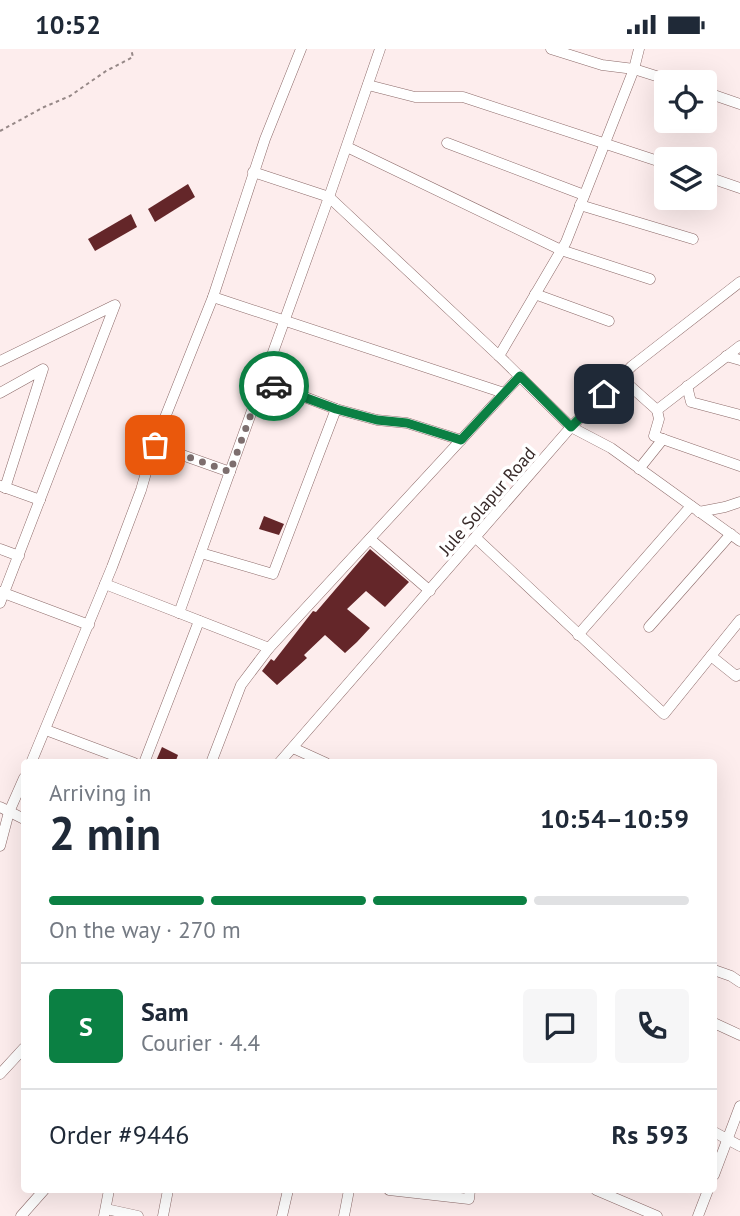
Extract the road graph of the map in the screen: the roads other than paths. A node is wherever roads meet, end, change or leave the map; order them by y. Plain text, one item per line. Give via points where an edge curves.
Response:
1 (301, 49) edge
2 (380, 49) edge
3 (551, 49) edge
4 (639, 49) edge
5 (634, 69) junction
6 (654, 75) edge
7 (368, 85) junction
8 (717, 96) edge
9 (740, 104) edge
10 (447, 143) dead end
11 (604, 144) junction
12 (347, 146) junction
13 (654, 160) edge
14 (253, 172) junction
15 (717, 180) edge
16 (740, 188) edge
17 (329, 197) junction
18 (582, 200) junction
19 (693, 239) dead end
20 (561, 250) junction
21 (650, 279) dead end
22 (740, 282) edge
23 (535, 294) junction
24 (213, 297) junction
25 (285, 321) junction
26 (609, 321) dead end
27 (740, 345) edge
28 (499, 356) junction
29 (726, 356) junction
30 (740, 359) edge
31 (0, 361) edge
32 (520, 376) junction
33 (620, 377) junction
34 (263, 381) junction
35 (687, 386) junction
36 (0, 393) edge
37 (504, 393) junction
38 (336, 409) junction
39 (657, 410) junction
40 (740, 415) edge
41 (571, 427) junction
42 (663, 439) junction
43 (461, 440) junction
44 (155, 445) junction
45 (740, 466) edge
46 (639, 469) junction
47 (230, 472) junction
48 (2, 487) edge
49 (40, 500) junction
50 (740, 502) edge
51 (695, 509) junction
52 (476, 538) junction
53 (736, 538) edge
54 (370, 539) junction
55 (0, 549) edge
56 (201, 553) junction
57 (19, 556) junction
58 (105, 584) junction
59 (430, 591) junction
60 (2, 592) edge
61 (0, 603) edge
62 (179, 613) junction
63 (740, 620) edge
64 (200, 621) junction
65 (89, 625) junction
66 (649, 627) dead end
67 (579, 635) junction
68 (270, 648) junction
69 (711, 656) junction
70 (740, 674) edge
71 (46, 730) junction
72 (292, 748) junction
73 (33, 759) edge
74 (123, 759) edge
75 (146, 759) edge
76 (213, 759) edge
77 (282, 759) edge
78 (317, 759) edge
79 (21, 783) edge
80 (4, 810) edge
81 (21, 818) edge
82 (0, 846) edge
83 (717, 971) edge
84 (740, 982) edge
85 (717, 1024) edge
86 (740, 1035) edge
87 (21, 1051) edge
88 (0, 1074) edge
89 (740, 1106) edge
90 (717, 1134) edge
91 (728, 1140) junction
92 (740, 1146) edge
93 (717, 1168) edge
94 (41, 1193) edge
95 (108, 1193) edge
96 (167, 1193) edge
97 (287, 1193) edge
98 (348, 1193) edge
99 (416, 1193) edge
100 (470, 1193) edge
101 (603, 1193) edge
102 (707, 1193) edge
103 (105, 1212) edge
104 (21, 1216) edge
105 (138, 1216) edge
106 (163, 1216) edge
107 (282, 1216) edge
108 (344, 1216) edge
109 (657, 1216) edge
110 (698, 1216) edge

1 - 14 street
2 - 7 street
3 - 5 street via 602,65
4 - 5 street
5 - 6 street
5 - 11 street
7 - 11 street via 415,97 463,97
7 - 12 street
8 - 9 street
10 - 18 street
11 - 13 street
11 - 18 street
12 - 17 street
12 - 20 street
14 - 17 street
14 - 24 street
15 - 16 street
17 - 25 street
17 - 28 street
18 - 19 street
18 - 20 street
20 - 21 street
20 - 23 street
22 - 33 street, Jule Solapur Road
23 - 26 street
23 - 28 street
24 - 25 street
24 - 44 street
25 - 34 street
25 - 37 street
27 - 29 street
28 - 32 street
29 - 30 street
29 - 35 street
31 - 49 street via 115,306
32 - 37 street
32 - 41 street
33 - 39 street
33 - 41 street, Jule Solapur Road
34 - 38 street
34 - 47 street
35 - 39 street
35 - 40 street via 691,402
36 - 48 street via 43,369
37 - 43 street
38 - 43 street via 407,423
38 - 56 street via 273,574
39 - 42 street via 654,436
41 - 46 street
41 - 52 street, Jule Solapur Road
42 - 45 street
42 - 46 street
43 - 54 street
44 - 47 street
44 - 58 street
46 - 51 street
47 - 56 street
48 - 49 street
49 - 57 street
50 - 51 street
51 - 53 street
51 - 67 street
52 - 59 street, Jule Solapur Road
52 - 67 street
53 - 66 street
54 - 59 street
54 - 68 street
55 - 57 street
56 - 62 street
57 - 60 street
58 - 62 street
58 - 65 street
59 - 72 street, Jule Solapur Road
60 - 61 street
60 - 65 street
62 - 64 street
63 - 69 street
64 - 68 street
64 - 75 street
65 - 71 street
67 - 69 street via 664,714
68 - 76 street via 241,685
69 - 70 street via 736,676
71 - 73 street
71 - 74 street
72 - 77 street, Jule Solapur Road
72 - 78 street
79 - 80 street
80 - 81 street
80 - 82 street
83 - 84 street
85 - 86 street
87 - 88 street
89 - 91 street
90 - 91 street
91 - 92 street
91 - 93 street
94 - 104 street
95 - 103 street
96 - 106 street
97 - 107 street
98 - 108 street
99 - 100 street via 469,1199
101 - 109 street
102 - 110 street
103 - 105 street

